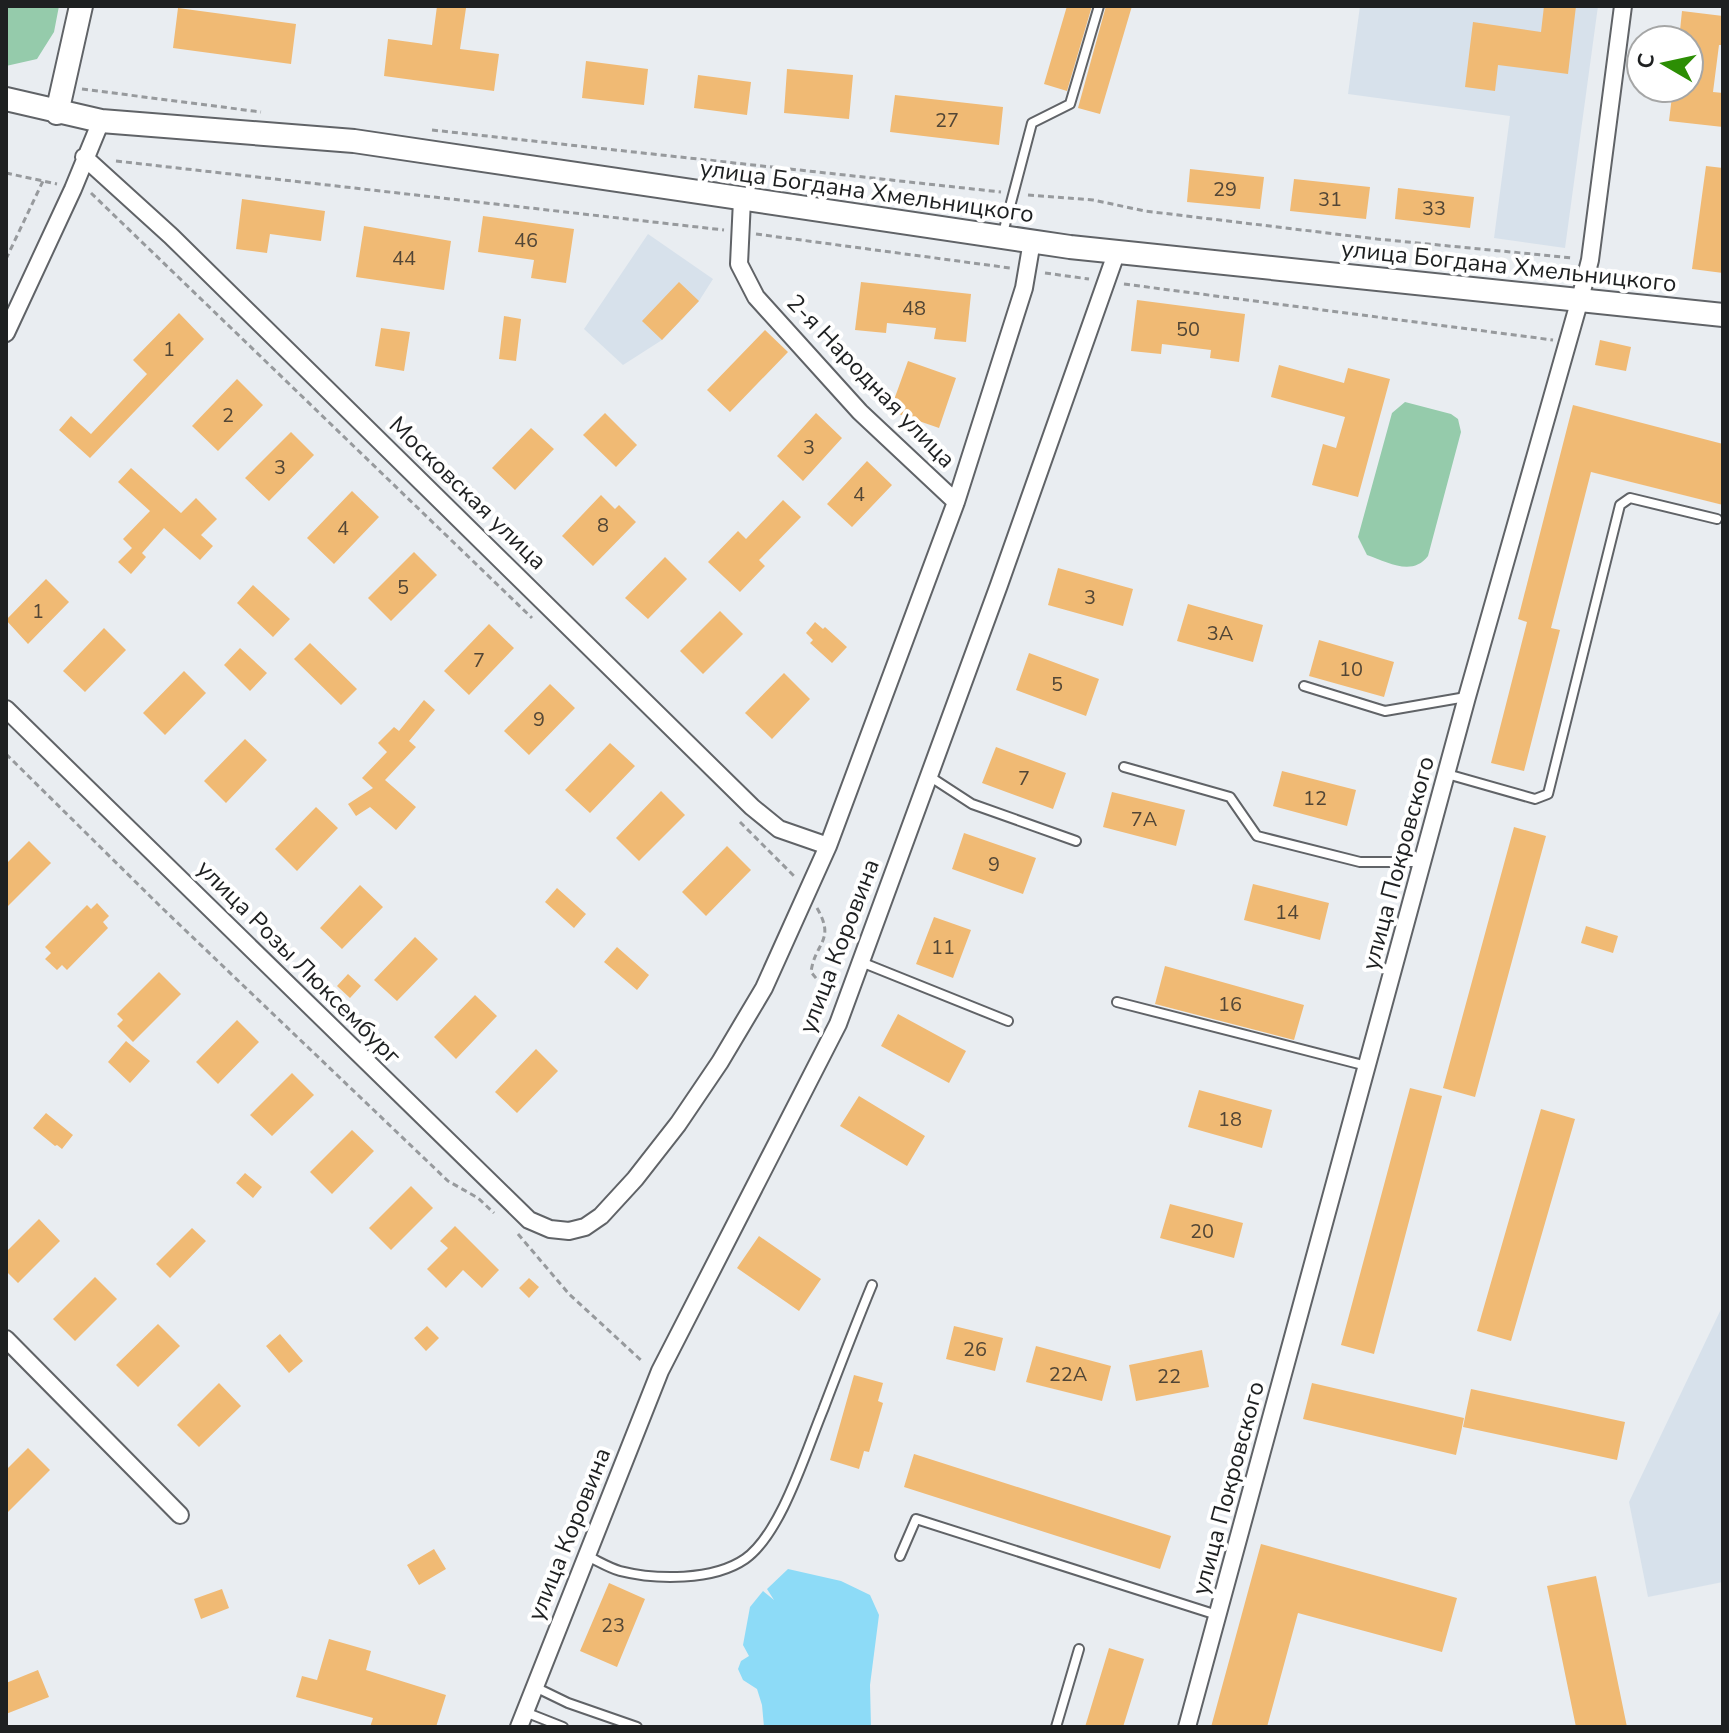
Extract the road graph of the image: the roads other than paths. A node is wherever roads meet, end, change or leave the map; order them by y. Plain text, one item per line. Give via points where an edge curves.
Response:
1 (81, 6) edge
2 (1099, 6) edge
3 (1623, 6) edge
4 (6, 99) edge
5 (57, 113) junction
6 (101, 121) junction
7 (84, 157) junction
8 (742, 200) junction
9 (1001, 238) junction
10 (1032, 241) junction
11 (1117, 251) junction
12 (1580, 299) junction
13 (1723, 315) edge
14 (6, 333) edge
15 (956, 502) junction
16 (1717, 519) dead end
17 (1304, 686) dead end
18 (1467, 697) junction
19 (6, 709) edge
20 (1124, 767) dead end
21 (1447, 774) junction
22 (929, 776) junction
23 (1076, 841) dead end
24 (828, 846) junction
25 (1423, 862) junction
26 (861, 962) junction
27 (1117, 1002) dead end
28 (1008, 1021) dead end
29 (1368, 1066) junction
30 (872, 1285) dead end
31 (6, 1339) edge
32 (180, 1515) dead end
33 (587, 1555) junction
34 (900, 1556) dead end
35 (1218, 1615) junction
36 (1079, 1649) dead end
37 (534, 1687) junction
38 (522, 1719) edge
39 (563, 1727) edge
40 (637, 1727) edge
41 (1056, 1727) edge
42 (1187, 1727) edge

1 - 5 street
2 - 9 lane via 1070,104 1032,123
3 - 12 street, улица Покровского via 1590,260
4 - 5 street, улица Богдана Хмельницкого
5 - 6 street, улица Богдана Хмельницкого
6 - 7 street
6 - 8 street, улица Богдана Хмельницкого via 354,141
7 - 14 street
7 - 24 street, Московская улица via 171,236 752,807 779,829
8 - 9 street, улица Богдана Хмельницкого
8 - 15 street, 2-я Народная улица via 739,264 756,297 860,412
9 - 10 street, улица Богдана Хмельницкого
10 - 11 street, улица Богдана Хмельницкого
10 - 15 street via 1024,288
11 - 12 street, улица Богдана Хмельницкого
11 - 22 street, улица Коровина
12 - 13 street, улица Богдана Хмельницкого
12 - 18 street, улица Покровского
15 - 24 street
16 - 21 lane via 1630,498 1620,505 1548,794 1535,799
17 - 18 lane via 1385,711
18 - 21 street, улица Покровского
19 - 24 street, улица Розы Люксембург via 529,1220 550,1229 585,1227 601,1216 678,1124 764,988
20 - 25 lane via 1230,797 1257,836 1360,862
21 - 25 street, улица Покровского
22 - 23 lane via 972,804
22 - 26 street, улица Коровина
25 - 29 street, улица Покровского
26 - 28 lane
26 - 33 street, улица Коровина via 843,1010 658,1376
27 - 29 lane
29 - 35 street, улица Покровского
30 - 33 lane via 797,1476 759,1547 743,1560 707,1574 657,1578 617,1570
31 - 32 street
33 - 37 street, улица Коровина
34 - 35 lane via 916,1519
35 - 42 street, улица Покровского
36 - 41 lane
37 - 38 street, улица Коровина
37 - 40 lane
38 - 39 lane

